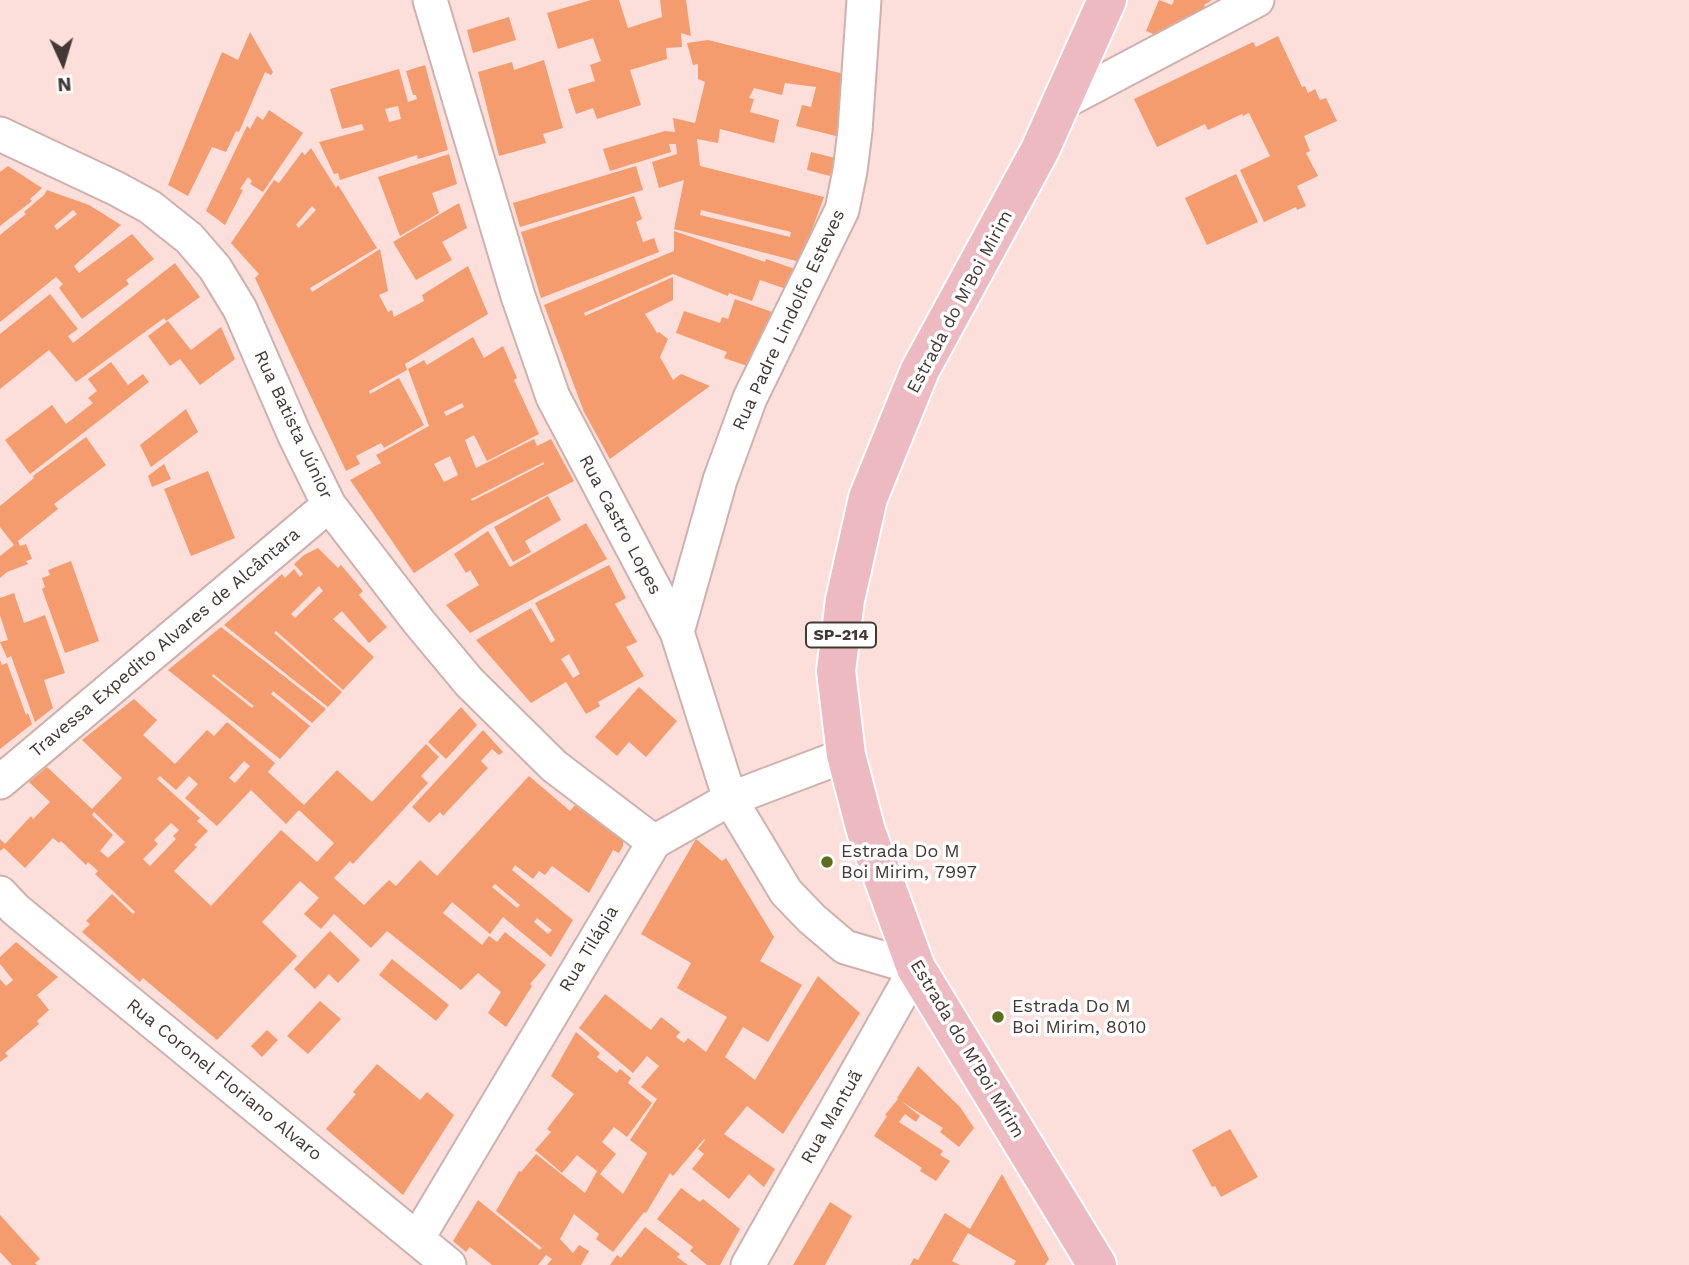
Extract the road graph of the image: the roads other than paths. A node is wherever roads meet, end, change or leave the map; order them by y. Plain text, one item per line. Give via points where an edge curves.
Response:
1 (430, 0) edge
2 (864, 0) edge
3 (1107, 0) edge
4 (1257, 0) edge
5 (1062, 103) junction
6 (0, 134) edge
7 (329, 505) junction
8 (677, 632) junction
9 (846, 755) junction
10 (0, 782) edge
11 (730, 799) junction
12 (654, 842) junction
13 (0, 893) edge
14 (916, 968) junction
15 (417, 1238) junction
16 (449, 1265) edge
17 (748, 1265) edge
18 (1097, 1265) edge

1 - 8 street, Rua Castro Lopes via 517,296 553,397
2 - 8 street, Rua Padre Lindolfo Esteves via 855,131 842,210 750,398 720,480
3 - 5 main road, Estrada do M'Boi Mirim / SP-214
4 - 5 street
5 - 9 main road, Estrada do M'Boi Mirim / SP-214 via 920,370 868,498 845,600 836,671
6 - 7 street, Rua Batista Júnior via 138,201 190,238 240,309
7 - 10 street, Travessa Expedito Alvares de Alcântara
7 - 12 street, Rua Batista Júnior via 469,682 554,766
8 - 11 street, Rua Castro Lopes
9 - 11 street, Rua Tilápia
9 - 14 main road, Estrada do M'Boi Mirim / SP-214 via 866,831
11 - 12 street, Rua Tilápia
11 - 14 street, Rua Castro Lopes via 786,892 812,919 845,947
12 - 15 street, Rua Tilápia
13 - 15 street, Rua Coronel Floriano Alvaro
14 - 17 street, Rua Mantuã
14 - 18 main road, Estrada do M'Boi Mirim / SP-214
15 - 16 street, Rua Coronel Floriano Alvaro

